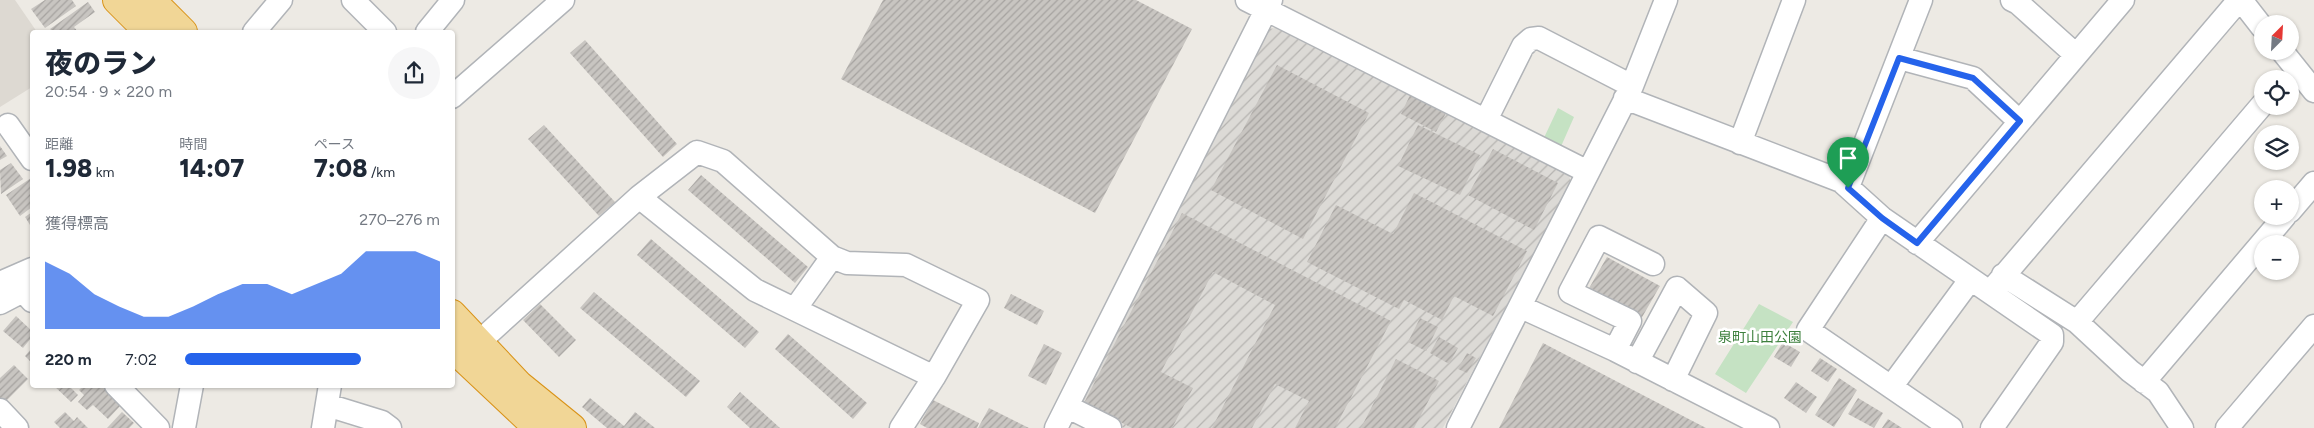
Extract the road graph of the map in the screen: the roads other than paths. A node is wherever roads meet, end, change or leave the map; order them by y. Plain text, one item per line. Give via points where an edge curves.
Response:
1 (117, 0) edge
2 (151, 0) edge
3 (281, 0) edge
4 (353, 0) edge
5 (453, 0) edge
6 (563, 0) edge
7 (1794, 0) edge
8 (2012, 0) edge
9 (2123, 0) edge
10 (2240, 0) edge
11 (1663, 1) edge
12 (1914, 2) edge
13 (1262, 3) edge
14 (2254, 17) edge
15 (146, 30) edge
16 (181, 30) edge
17 (256, 30) edge
18 (384, 30) edge
19 (429, 30) edge
20 (2076, 56) junction
21 (1899, 58) junction
22 (2287, 66) edge
23 (2314, 91) edge
24 (1629, 92) junction
25 (455, 94) edge
26 (2254, 114) edge
27 (1486, 120) junction
28 (2020, 121) junction
29 (8, 125) dead end
30 (1740, 143) junction
31 (30, 153) edge
32 (1588, 172) junction
33 (2314, 183) edge
34 (1848, 188) junction
35 (639, 197) junction
36 (2299, 200) edge
37 (1882, 218) junction
38 (2277, 225) edge
39 (1917, 243) junction
40 (832, 257) junction
41 (1653, 264) dead end
42 (1970, 280) junction
43 (0, 283) edge
44 (28, 284) edge
45 (1996, 284) junction
46 (0, 303) edge
47 (1521, 307) junction
48 (795, 309) junction
49 (455, 320) edge
50 (2077, 322) junction
51 (2314, 326) edge
52 (466, 344) edge
53 (1615, 350) junction
54 (1637, 362) junction
55 (934, 377) junction
56 (1673, 380) junction
57 (2144, 382) junction
58 (1891, 387) junction
59 (119, 388) edge
60 (191, 388) edge
61 (328, 395) edge
62 (1068, 407) junction
63 (0, 410) edge
64 (533, 426) edge
65 (17, 428) edge
66 (158, 428) edge
67 (184, 428) edge
68 (323, 428) edge
69 (390, 428) edge
70 (572, 428) edge
71 (901, 428) edge
72 (1056, 428) edge
73 (1110, 428) edge
74 (1458, 428) edge
75 (1768, 428) edge
76 (1951, 428) edge
77 (1992, 428) edge
78 (2182, 428) edge
79 (2227, 428) edge

1 - 15 highway
2 - 16 highway
3 - 17 street
4 - 18 street
5 - 19 street
6 - 25 street
7 - 30 street
8 - 20 street
9 - 20 street
10 - 14 street
10 - 45 street
11 - 24 street
12 - 21 street
13 - 27 street
13 - 62 street
20 - 28 street
21 - 28 street via 1973,78
21 - 34 street
22 - 23 street
24 - 27 street via 1539,38 1531,39 1523,46
24 - 30 street
24 - 32 street
26 - 50 street
27 - 32 street
28 - 39 street
29 - 31 street
30 - 34 street via 1840,181
32 - 47 street
33 - 36 street
34 - 37 street
35 - 40 street via 697,152 711,156 723,161
35 - 48 street via 755,290
35 - 52 street
37 - 39 street
37 - 58 street via 1808,330
38 - 57 street
39 - 42 street
40 - 48 street
40 - 55 street via 847,263 906,264 978,300
41 - 53 street via 1600,237 1570,292 1630,321
42 - 45 street
42 - 58 street
43 - 44 street
44 - 46 street
45 - 50 street
45 - 77 street via 2052,335 2052,342
47 - 53 street
47 - 74 street
48 - 55 street
49 - 52 highway
50 - 57 street
51 - 79 street
52 - 64 highway
52 - 70 highway
53 - 54 street
54 - 56 street
54 - 56 street via 1677,288 1706,313
55 - 71 street
56 - 75 street
57 - 78 street via 2158,392
58 - 76 street
59 - 66 street
60 - 67 street
61 - 68 street
61 - 69 street
62 - 72 street
62 - 73 street
63 - 65 street

